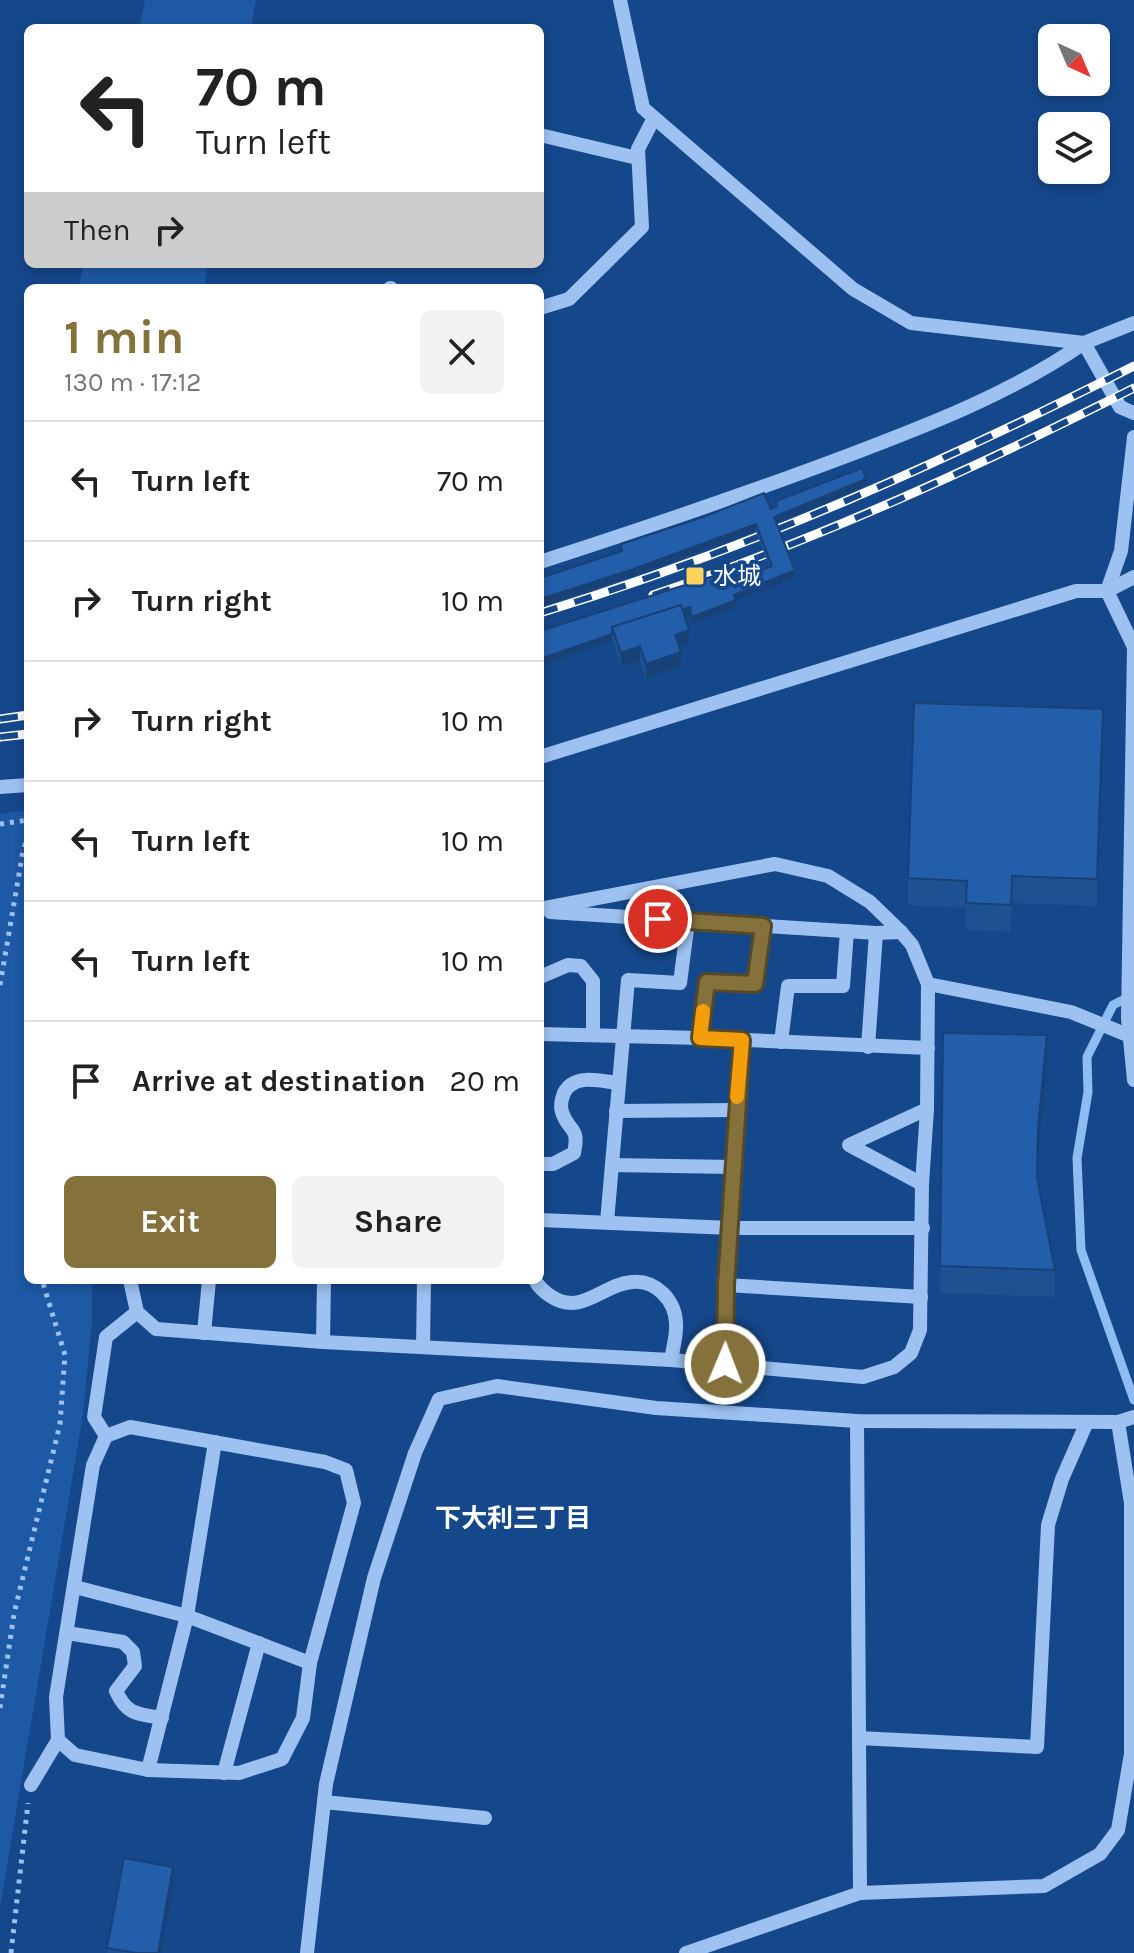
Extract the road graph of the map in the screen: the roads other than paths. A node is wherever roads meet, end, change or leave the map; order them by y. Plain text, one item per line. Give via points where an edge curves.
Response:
1 (620, 0) edge
2 (654, 118) junction
3 (544, 136) edge
4 (637, 158) junction
5 (544, 307) edge
6 (1134, 323) edge
7 (1084, 343) junction
8 (1134, 413) edge
9 (1134, 437) edge
10 (544, 561) edge
11 (1134, 577) edge
12 (1107, 591) junction
13 (544, 756) edge
14 (24, 785) edge
15 (0, 787) edge
16 (544, 909) edge
17 (544, 910) edge
18 (688, 921) junction
19 (763, 926) junction
20 (847, 931) junction
21 (901, 932) junction
22 (876, 933) junction
23 (1132, 954) edge
24 (544, 975) edge
25 (928, 984) junction
26 (544, 1034) edge
27 (593, 1034) junction
28 (1130, 1036) junction
29 (623, 1037) junction
30 (700, 1038) junction
31 (742, 1040) junction
32 (781, 1042) junction
33 (868, 1047) junction
34 (928, 1048) junction
35 (1134, 1080) edge
36 (618, 1083) junction
37 (927, 1109) junction
38 (736, 1110) junction
39 (616, 1111) junction
40 (544, 1164) edge
41 (612, 1165) junction
42 (733, 1167) junction
43 (922, 1184) junction
44 (544, 1220) edge
45 (607, 1222) junction
46 (731, 1228) junction
47 (923, 1228) junction
48 (131, 1284) edge
49 (209, 1284) edge
50 (324, 1284) edge
51 (424, 1284) edge
52 (537, 1284) edge
53 (726, 1285) junction
54 (921, 1297) junction
55 (137, 1312) junction
56 (204, 1333) junction
57 (323, 1342) junction
58 (423, 1346) junction
59 (671, 1360) junction
60 (725, 1364) junction
61 (1134, 1417) edge
62 (857, 1421) junction
63 (1087, 1422) junction
64 (1118, 1422) junction
65 (106, 1436) junction
66 (215, 1442) junction
67 (75, 1587) junction
68 (187, 1616) junction
69 (67, 1633) junction
70 (259, 1643) junction
71 (310, 1663) junction
72 (162, 1718) junction
73 (859, 1738) junction
74 (58, 1740) junction
75 (148, 1770) junction
76 (224, 1773) junction
77 (31, 1785) road end
78 (324, 1802) junction
79 (485, 1818) dead end
80 (860, 1893) junction
81 (307, 1953) edge
82 (686, 1953) edge

1 - 2 street via 643,108
2 - 4 street
2 - 7 street via 853,289 911,323
3 - 4 street
4 - 5 street via 642,227 569,299
6 - 7 street
7 - 8 street via 1120,407
7 - 10 street via 1049,368 909,433 711,507
9 - 12 street via 1121,551
11 - 12 street
12 - 13 street via 1076,591
12 - 23 street via 1134,647
14 - 15 street
16 - 21 street via 775,864 828,876 870,902
17 - 18 street
18 - 19 street
18 - 29 street via 680,983 628,980
19 - 20 street
19 - 30 street via 755,984 707,982
20 - 22 street
20 - 32 street via 843,986 788,986
21 - 22 street
21 - 25 street
22 - 33 street
23 - 28 street
24 - 27 street via 568,965 581,966 593,981
25 - 28 street via 1071,1012
25 - 34 street
26 - 27 street
27 - 29 street
28 - 35 street
29 - 30 street
29 - 36 street
30 - 31 street
31 - 32 street
31 - 38 street
32 - 33 street
33 - 34 street
34 - 37 street
36 - 39 street
36 - 40 street via 583,1079 567,1087 562,1112 575,1130 574,1153
37 - 43 street
37 - 43 street via 849,1145
38 - 39 street
38 - 42 street
39 - 41 street
41 - 42 street
41 - 45 street
42 - 46 street
43 - 47 street
44 - 45 street
45 - 46 street
46 - 47 street
46 - 53 street
47 - 54 street
48 - 55 street
49 - 56 street
50 - 57 street
51 - 58 street
52 - 59 street via 555,1300 571,1304 630,1281 650,1283 673,1310
53 - 54 street
53 - 60 street
54 - 60 street via 920,1330 911,1353 894,1367 863,1377
55 - 56 street via 156,1329
55 - 65 street via 106,1337 94,1417
56 - 57 street
57 - 58 street
58 - 59 street
59 - 60 street
61 - 64 street
62 - 63 street
62 - 73 street
62 - 78 street via 656,1408 497,1386 439,1399 415,1453 374,1578
63 - 64 street
63 - 73 street via 1048,1525 1037,1747
64 - 80 street via 1131,1503 1131,1754 1118,1830 1100,1854 1044,1886
65 - 66 street via 130,1427
65 - 67 street via 93,1465
66 - 68 street
66 - 71 street via 346,1470 354,1503
67 - 68 street
67 - 69 street
68 - 70 street
68 - 72 street
69 - 72 street via 123,1642 133,1652 135,1666 116,1691 122,1705
69 - 74 street via 56,1697
70 - 71 street
70 - 76 street
71 - 76 street via 303,1718 282,1759
72 - 75 street
73 - 80 street
74 - 75 street via 75,1755
74 - 77 street
75 - 76 street
78 - 79 street
78 - 81 street
80 - 82 street

